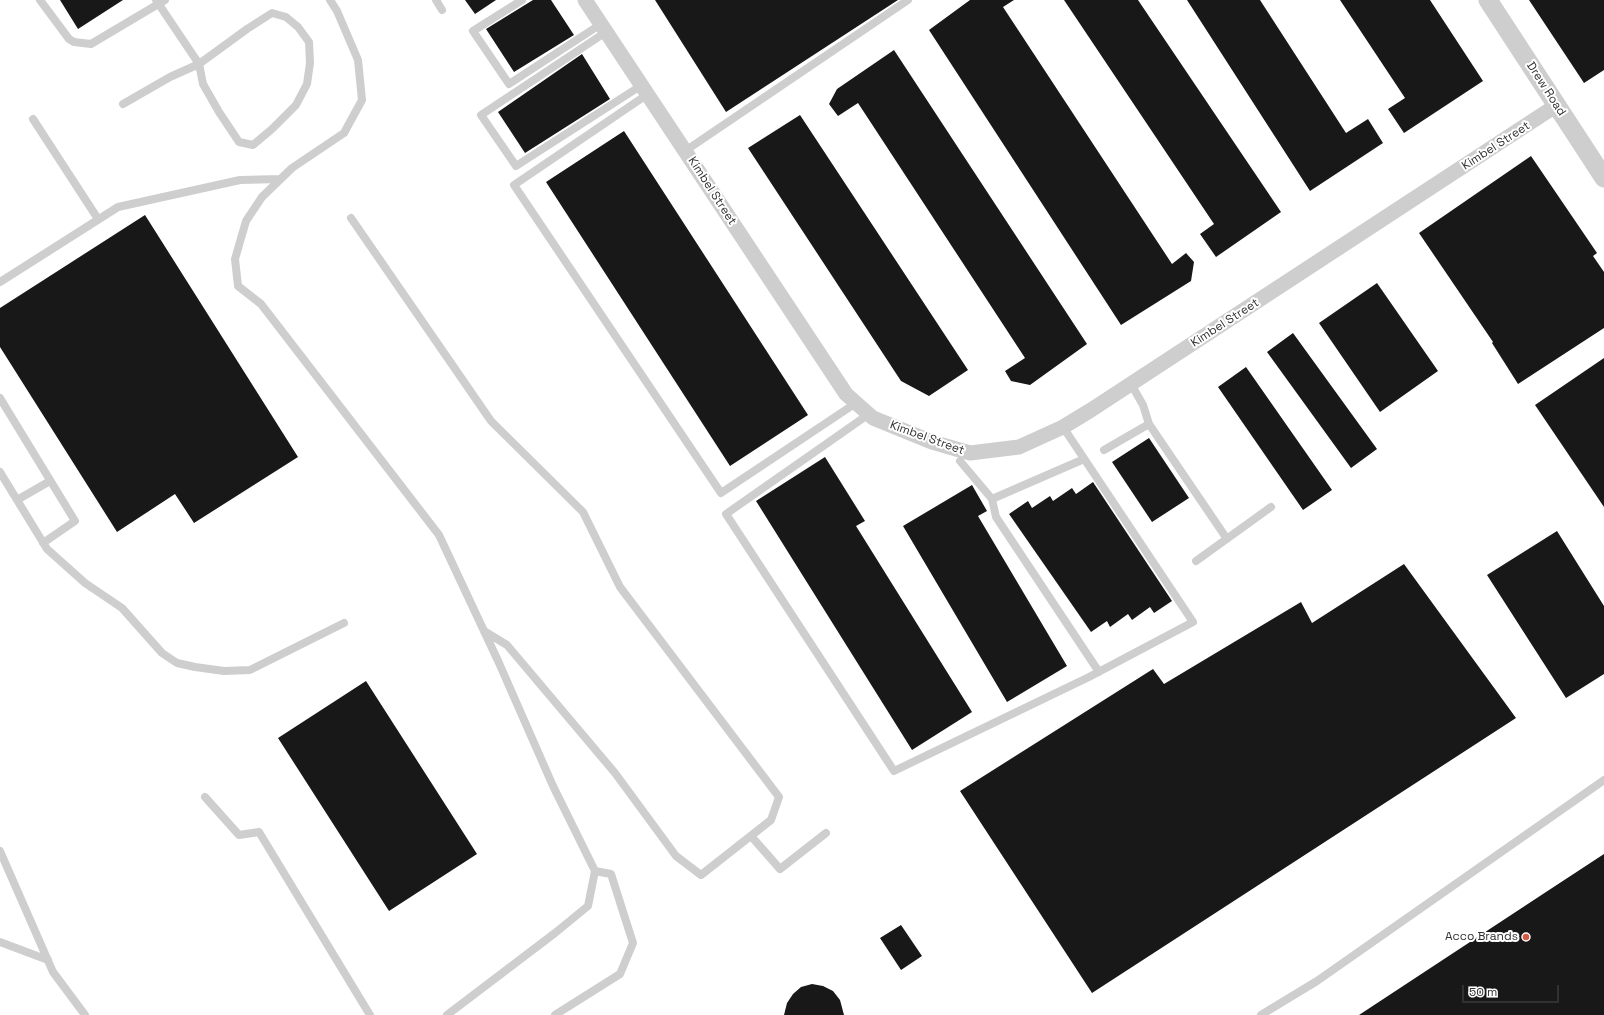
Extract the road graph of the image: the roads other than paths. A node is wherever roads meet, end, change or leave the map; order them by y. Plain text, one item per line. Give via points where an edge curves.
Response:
1 (40, 0) edge
2 (330, 0) edge
3 (436, 0) edge
4 (522, 0) edge
5 (585, 0) edge
6 (908, 0) edge
7 (1488, 0) edge
8 (160, 1) edge
9 (442, 10) dead end
10 (604, 28) junction
11 (199, 64) junction
12 (645, 90) junction
13 (123, 104) dead end
14 (1557, 105) junction
15 (33, 119) dead end
16 (685, 150) junction
17 (1604, 178) edge
18 (280, 179) junction
19 (351, 218) dead end
20 (98, 219) junction
21 (0, 282) edge
22 (1131, 384) junction
23 (0, 398) edge
24 (856, 403) junction
25 (869, 414) junction
26 (1149, 424) junction
27 (1063, 427) junction
28 (1104, 450) dead end
29 (1084, 459) junction
30 (960, 461) dead end
31 (0, 472) edge
32 (50, 481) junction
33 (992, 499) junction
34 (17, 500) junction
35 (1271, 507) dead end
36 (1227, 539) junction
37 (43, 543) junction
38 (1196, 561) dead end
39 (344, 624) dead end
40 (483, 630) junction
41 (1099, 672) junction
42 (1604, 780) edge
43 (205, 797) dead end
44 (826, 833) dead end
45 (751, 836) junction
46 (0, 851) edge
47 (596, 871) junction
48 (0, 942) edge
49 (48, 960) junction
50 (85, 1015) edge
51 (370, 1015) edge
52 (447, 1015) edge
53 (555, 1015) edge
54 (1262, 1015) edge

1 - 8 lane via 69,39 92,44
2 - 18 lane via 358,60 362,100 344,133
3 - 9 lane
4 - 10 lane via 473,31 509,84
5 - 10 street, Kimbel Street
6 - 16 lane
7 - 14 street, Drew Road
8 - 11 lane
10 - 12 street, Kimbel Street
10 - 12 lane via 481,115 516,166
11 - 11 lane via 203,84 219,112 239,142 253,145 296,105 306,84 310,63 309,42 298,27 286,17 272,13
11 - 13 lane via 170,77
12 - 16 street, Kimbel Street
12 - 24 lane via 514,185 721,493
14 - 17 street, Drew Road
14 - 22 street, Kimbel Street
15 - 20 lane
16 - 24 street, Kimbel Street via 846,394
18 - 20 lane via 240,180 126,205
18 - 40 lane via 262,197 246,221 236,258 238,286 261,304 439,535
19 - 45 lane via 491,421 583,512 620,587 778,797 772,820
20 - 21 lane
22 - 26 lane via 1143,405
22 - 27 street, Kimbel Street
23 - 32 lane
24 - 25 street, Kimbel Street
25 - 27 street, Kimbel Street via 873,418 932,442 970,453 1019,447
25 - 41 lane via 726,514 894,771
26 - 28 lane
26 - 36 lane
27 - 29 lane
29 - 33 lane
29 - 41 lane via 1193,622
30 - 33 lane
31 - 34 lane
32 - 34 lane
32 - 37 lane via 75,521
33 - 41 lane via 996,517
34 - 37 lane
35 - 36 lane
36 - 38 lane
37 - 39 lane via 86,583 122,608 162,653 177,663 224,671 250,670
40 - 45 lane via 507,645 615,773 676,856 701,875
40 - 47 lane via 553,786
42 - 54 lane via 1318,981
43 - 51 lane via 239,835 259,832
44 - 45 lane via 780,869
46 - 49 lane
47 - 52 lane via 588,906
47 - 53 lane via 612,874 633,942 620,974
48 - 49 lane
49 - 50 lane via 53,972

